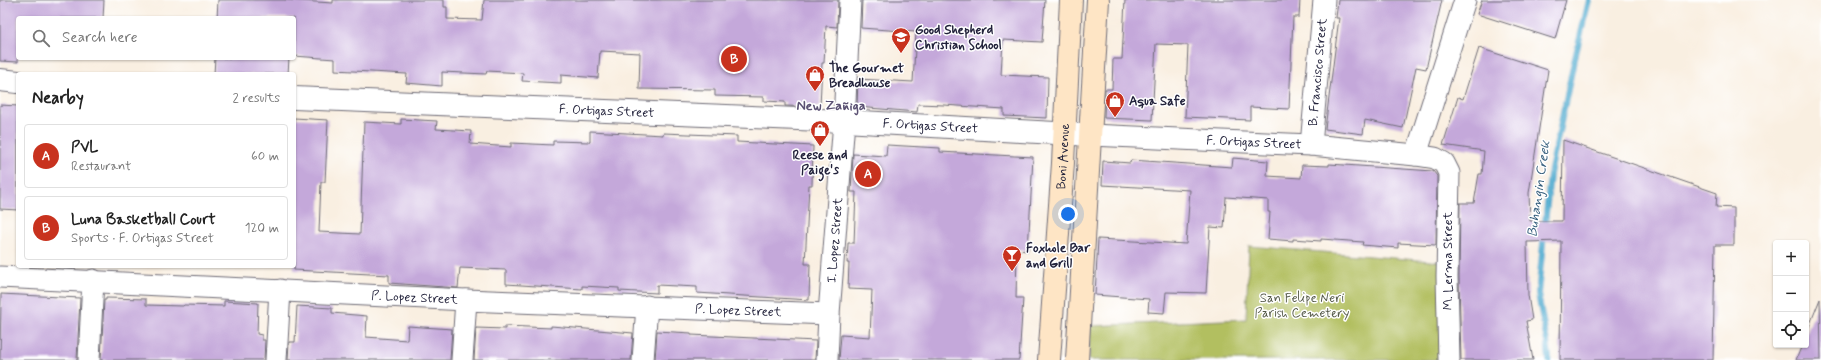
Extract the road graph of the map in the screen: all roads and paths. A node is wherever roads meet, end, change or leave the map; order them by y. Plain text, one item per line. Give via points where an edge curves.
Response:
1 (850, 0) edge
2 (1071, 0) edge
3 (1098, 0) edge
4 (1324, 0) edge
5 (1465, 0) edge
6 (0, 80) edge
7 (16, 82) edge
8 (296, 98) edge
9 (844, 121) junction
10 (1064, 134) junction
11 (1091, 135) junction
12 (1311, 145) junction
13 (1416, 155) junction
14 (1444, 163) joint
15 (0, 277) edge
16 (93, 280) junction
17 (280, 290) junction
18 (466, 300) junction
19 (647, 306) junction
20 (829, 314) junction
21 (89, 360) edge
22 (276, 360) edge
23 (462, 360) edge
24 (643, 360) edge
25 (827, 360) edge
26 (1049, 360) edge
27 (1077, 360) edge
28 (1449, 360) edge

1 - 9 street, I. Lopez Street
2 - 10 main road, Boni Avenue
3 - 11 main road, Boni Avenue
4 - 12 street, B. Francisco Street
5 - 13 street
6 - 7 street
8 - 9 street, F. Ortigas Street
9 - 10 street, F. Ortigas Street
9 - 20 street, I. Lopez Street
10 - 11 street, F. Ortigas Street
10 - 26 main road, Boni Avenue
11 - 12 street, F. Ortigas Street
11 - 27 main road, Boni Avenue
12 - 13 street, F. Ortigas Street
13 - 14 street, F. Ortigas Street via 1435,158
14 - 28 street, M. Lerma Street via 1449,174
15 - 16 street, P. Lopez Street
16 - 17 street, P. Lopez Street
16 - 21 street
17 - 18 street, P. Lopez Street
17 - 22 street
18 - 19 street, P. Lopez Street
18 - 23 street
19 - 20 street, P. Lopez Street
19 - 24 street
20 - 25 street, I. Lopez Street

